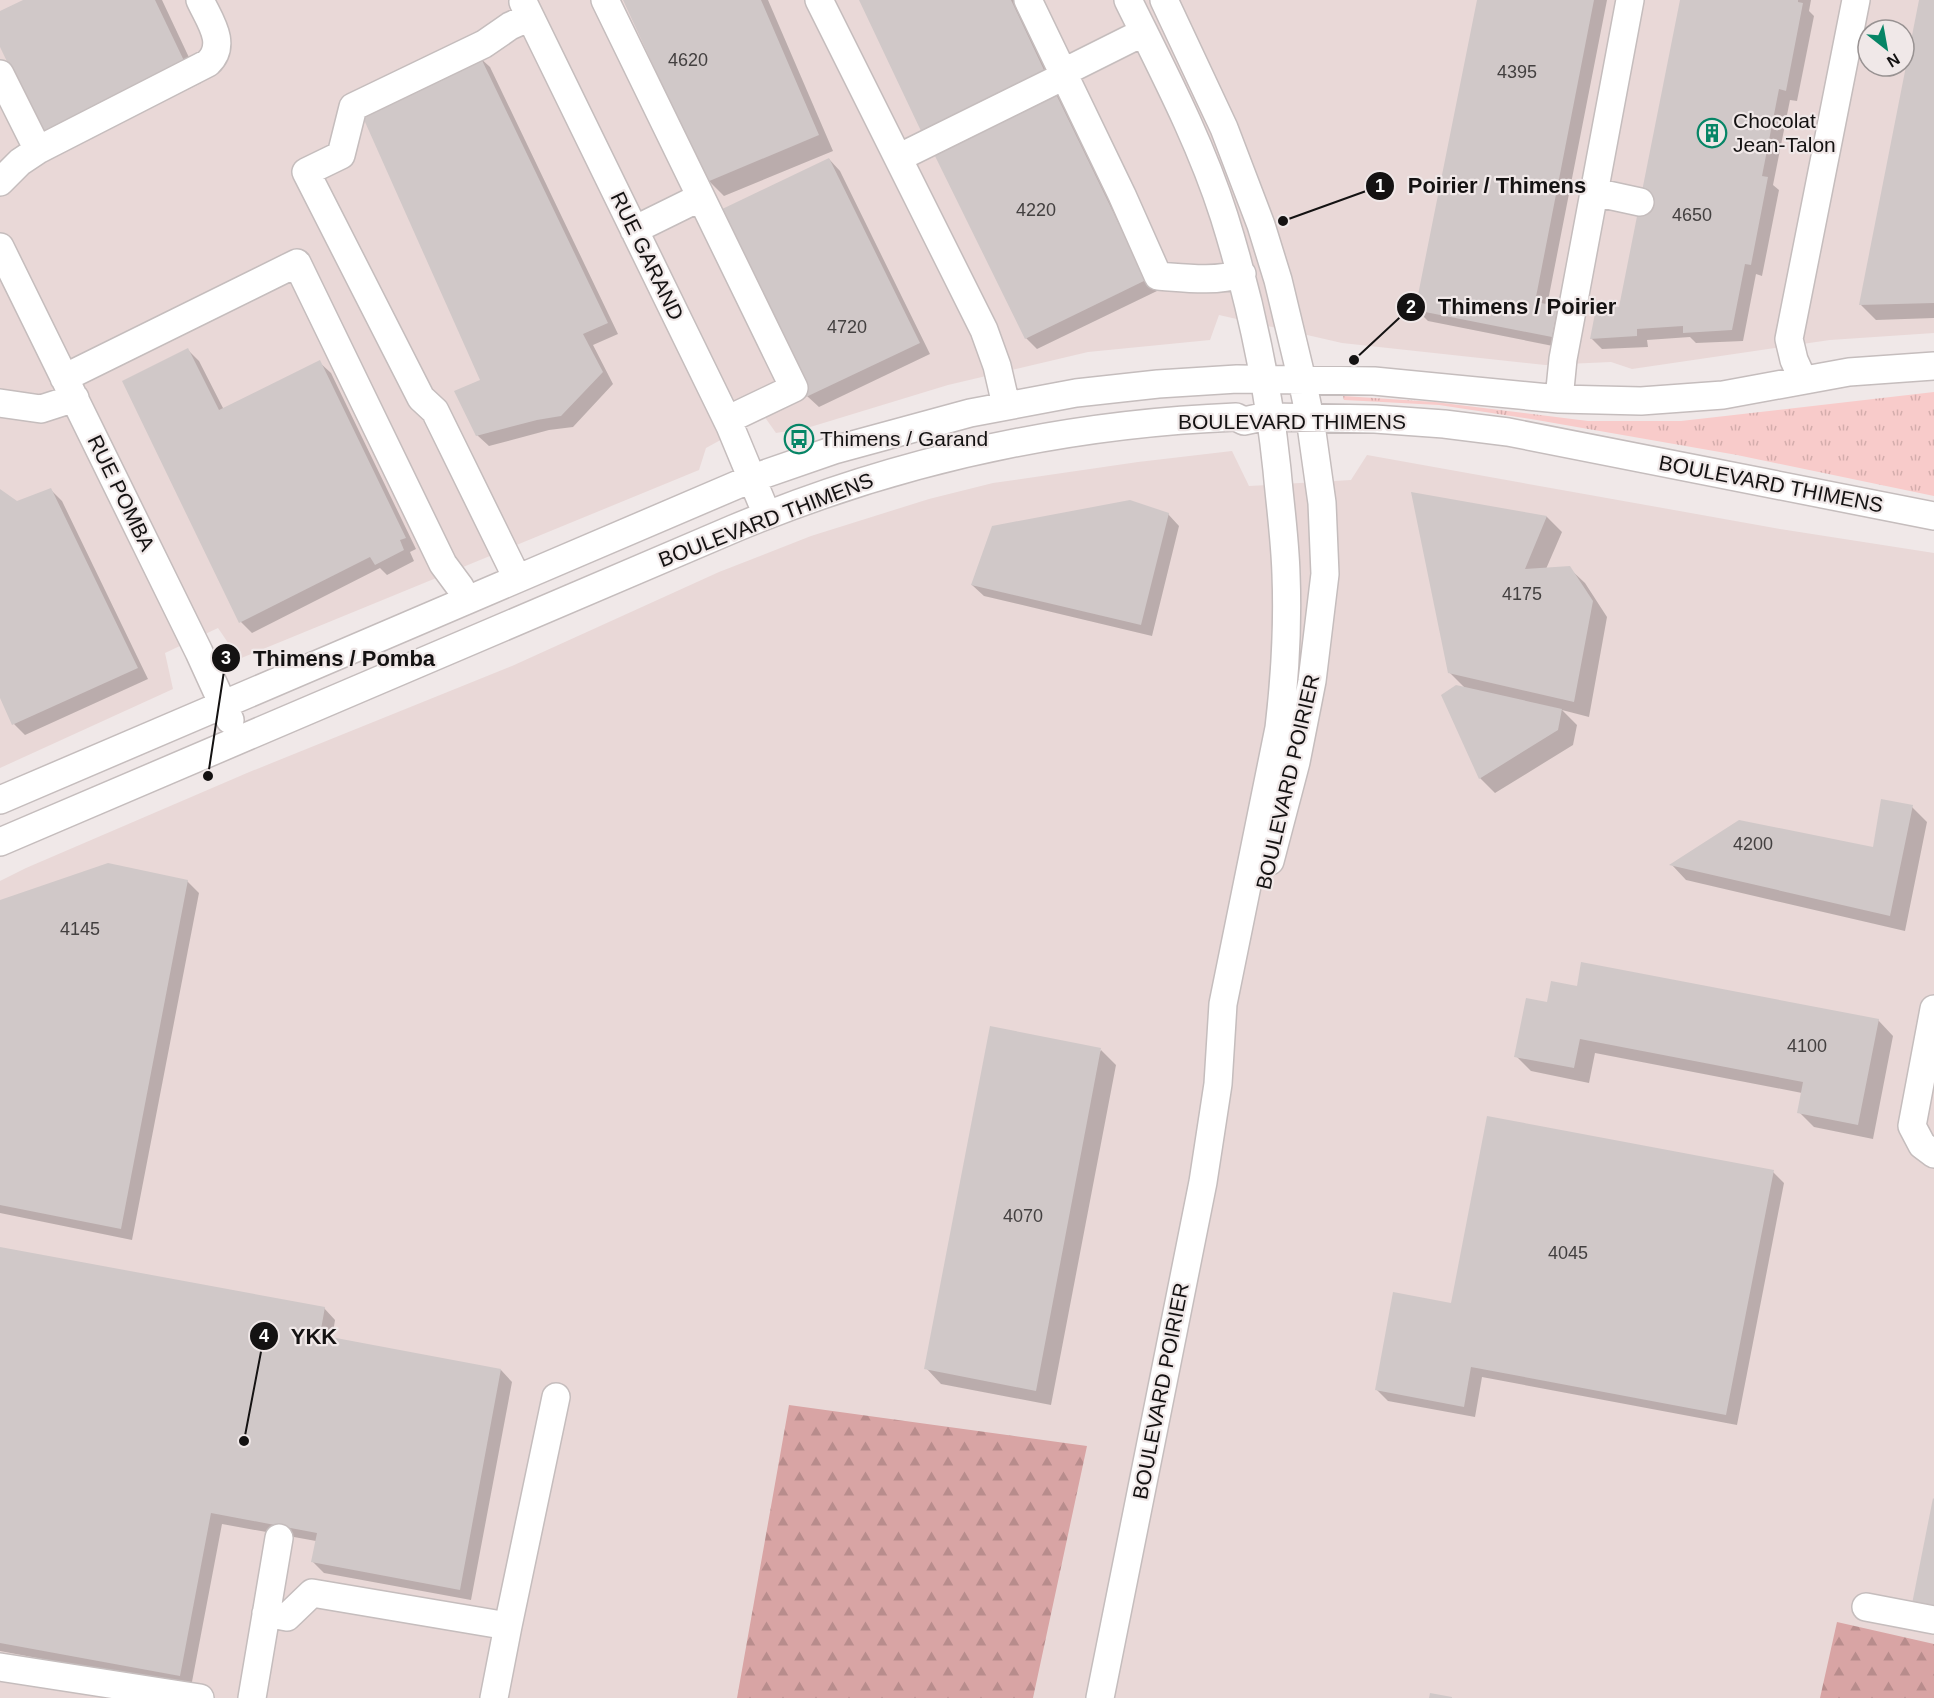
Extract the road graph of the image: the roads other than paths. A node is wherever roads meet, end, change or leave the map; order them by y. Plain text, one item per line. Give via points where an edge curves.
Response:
1 (200, 0) edge
2 (605, 0) edge
3 (819, 0) edge
4 (1028, 0) edge
5 (1128, 0) edge
6 (1164, 0) edge
7 (1630, 0) edge
8 (1856, 0) edge
9 (526, 8) edge
10 (1144, 32) junction
11 (1064, 72) junction
12 (0, 74) edge
13 (38, 150) junction
14 (898, 158) junction
15 (0, 182) edge
16 (1594, 192) junction
17 (701, 197) junction
18 (1640, 202) dead end
19 (634, 230) junction
20 (0, 247) edge
21 (1242, 274) junction
22 (1934, 366) edge
23 (1264, 379) junction
24 (1302, 380) junction
25 (1803, 380) junction
26 (69, 388) junction
27 (1559, 399) junction
28 (0, 403) edge
29 (1005, 405) junction
30 (1270, 417) junction
31 (1310, 418) junction
32 (728, 420) junction
33 (753, 478) junction
34 (767, 515) junction
35 (1934, 516) edge
36 (517, 578) junction
37 (466, 600) junction
38 (223, 704) junction
39 (238, 741) junction
40 (3, 790) edge
41 (0, 842) edge
42 (1934, 1009) edge
43 (1218, 1084) junction
44 (1934, 1154) edge
45 (556, 1397) dead end
46 (279, 1538) dead end
47 (1866, 1607) dead end
48 (266, 1613) junction
49 (1934, 1620) edge
50 (508, 1626) junction
51 (0, 1667) edge
52 (113, 1691) edge
53 (200, 1698) edge
54 (252, 1698) edge
55 (494, 1698) edge
56 (1100, 1698) edge

1 - 13 street via 218,41 208,63
2 - 17 street
3 - 14 street
4 - 11 street
5 - 10 street, BOULEVARD POIRIER
6 - 24 street, BOULEVARD POIRIER via 1224,128 1259,220
7 - 16 street
8 - 25 street via 1789,339
9 - 19 street, RUE GARAND
9 - 36 street via 510,26 484,44 353,107 341,155 306,172 421,398 435,411
10 - 11 street
10 - 21 street, BOULEVARD POIRIER via 1196,144
11 - 14 street via 1054,81
11 - 21 street via 1158,276 1210,279
12 - 13 street
13 - 15 street
14 - 29 street via 984,330
16 - 18 street
16 - 27 street
17 - 19 street
17 - 32 street via 794,388
19 - 32 street, RUE GARAND
20 - 26 street, RUE POMBA
21 - 23 street, BOULEVARD POIRIER
22 - 25 street, BOULEVARD THIMENS
23 - 24 street, BOULEVARD THIMENS
23 - 29 street, BOULEVARD THIMENS via 1147,385
23 - 30 street, BOULEVARD POIRIER
24 - 27 street, BOULEVARD THIMENS via 1405,382
24 - 31 street, BOULEVARD POIRIER
25 - 27 street, BOULEVARD THIMENS via 1670,400
26 - 28 street via 41,409
26 - 37 street via 297,263 443,564
26 - 38 street, RUE POMBA
29 - 33 street, BOULEVARD THIMENS via 863,441
30 - 31 street, BOULEVARD THIMENS
30 - 34 street, BOULEVARD THIMENS via 1163,422 1032,440 902,470
30 - 43 street, BOULEVARD POIRIER via 1286,574 1283,688 1270,776 1223,1004
31 - 35 street, BOULEVARD THIMENS via 1409,421 1508,432
31 - 43 street, BOULEVARD POIRIER via 1322,503 1325,574 1312,681 1299,752 1263,886 1241,1004
32 - 33 street, RUE GARAND
33 - 34 street, RUE GARAND
33 - 36 street, BOULEVARD THIMENS
34 - 39 street, BOULEVARD THIMENS
36 - 37 street, BOULEVARD THIMENS
37 - 38 street, BOULEVARD THIMENS
38 - 39 street, RUE POMBA
38 - 40 street, BOULEVARD THIMENS
39 - 41 street, BOULEVARD THIMENS
42 - 44 street via 1912,1126 1922,1145
43 - 56 street, BOULEVARD POIRIER via 1198,1208
45 - 50 street
46 - 48 street
47 - 49 street
48 - 50 street via 287,1617 312,1593
48 - 54 street
50 - 55 street
51 - 52 street
52 - 53 street

